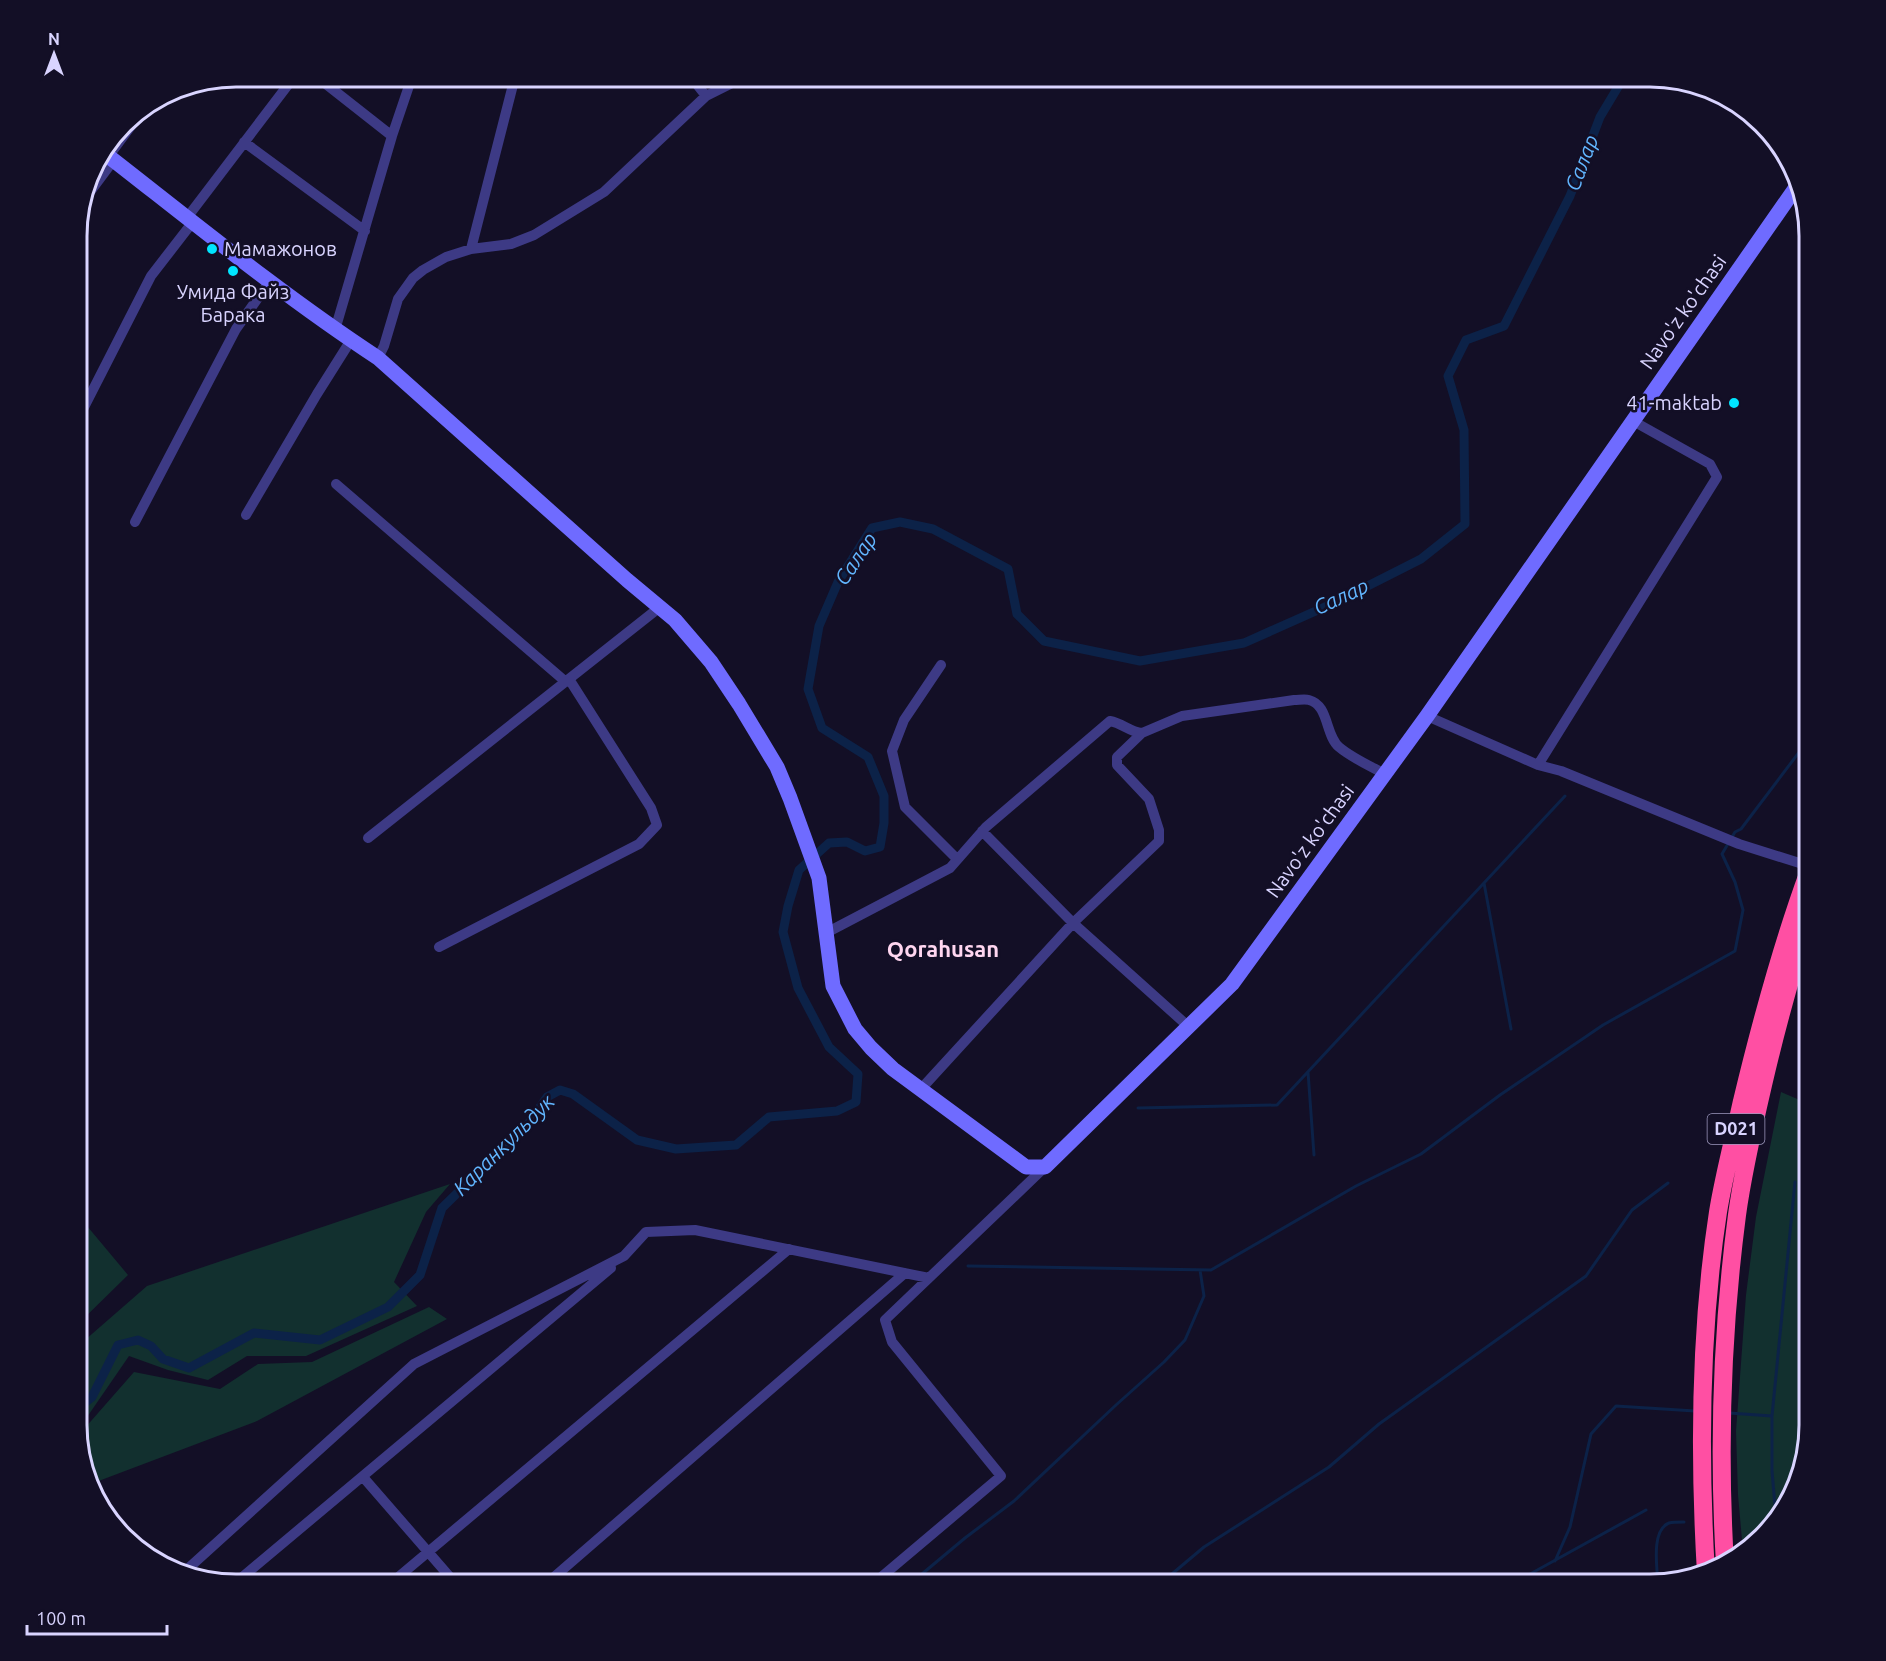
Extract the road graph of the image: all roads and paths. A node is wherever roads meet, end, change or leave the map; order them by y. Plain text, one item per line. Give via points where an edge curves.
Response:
1 (286, 87) edge
2 (331, 87) edge
3 (408, 87) edge
4 (512, 87) edge
5 (699, 87) edge
6 (723, 87) edge
7 (706, 96) junction
8 (392, 136) junction
9 (244, 142) junction
10 (109, 158) edge
11 (1792, 192) edge
12 (189, 221) junction
13 (365, 231) junction
14 (471, 249) junction
15 (270, 281) junction
16 (335, 330) junction
17 (351, 340) junction
18 (378, 358) junction
19 (87, 401) edge
20 (1633, 421) junction
21 (336, 484) dead end
22 (246, 515) dead end
23 (135, 522) dead end
24 (660, 607) junction
25 (941, 665) dead end
26 (567, 681) junction
27 (1427, 716) junction
28 (1142, 733) junction
29 (1538, 765) junction
30 (1385, 774) junction
31 (982, 831) junction
32 (368, 838) dead end
33 (957, 859) junction
34 (1799, 865) edge
35 (1799, 897) edge
36 (1073, 923) junction
37 (826, 933) junction
38 (439, 947) dead end
39 (1799, 952) edge
40 (1189, 1027) junction
41 (921, 1089) junction
42 (1026, 1167) junction
43 (1045, 1167) junction
44 (1026, 1186) junction
45 (789, 1249) junction
46 (624, 1256) junction
47 (905, 1273) junction
48 (929, 1278) junction
49 (363, 1477) junction
50 (428, 1552) junction
51 (1725, 1554) edge
52 (1706, 1563) edge
53 (190, 1567) edge
54 (246, 1574) edge
55 (402, 1574) edge
56 (447, 1574) edge
57 (558, 1574) edge
58 (885, 1574) edge

1 - 9 street
2 - 8 street
3 - 8 street
4 - 14 street
5 - 7 street
6 - 7 street
7 - 14 street via 604,192 534,235 511,244
8 - 13 street
9 - 12 street
9 - 13 street
10 - 12 street
11 - 20 street, Navo'z ko'chasi
12 - 15 street
12 - 19 street via 151,276
13 - 16 street
14 - 18 street via 434,263 408,283 398,299
15 - 16 street
15 - 23 street via 236,330
16 - 17 street
17 - 18 street
17 - 22 street
18 - 24 street
20 - 27 street, Navo'z ko'chasi
20 - 29 street via 1710,464 1717,477
21 - 26 street
24 - 26 street
24 - 37 street via 711,662 777,767 819,878
25 - 33 street via 904,720 892,751 905,807
26 - 32 street
26 - 38 street via 651,808 657,825 639,844
27 - 29 street
27 - 30 street, Navo'z ko'chasi
28 - 30 street via 1182,716 1309,700 1317,704 1340,748
28 - 31 street via 1117,722 1105,724
28 - 36 street via 1117,758 1117,765 1149,799 1160,841
29 - 34 street
30 - 40 street, Navo'z ko'chasi via 1232,984
31 - 33 street
31 - 36 street
33 - 37 street via 950,867
35 - 52 highway, D021 via 1771,986 1722,1191 1713,1257 1702,1418
36 - 40 street
36 - 41 street
37 - 41 street via 833,986 855,1029 893,1069
39 - 51 highway, D021 via 1745,1171 1732,1259 1722,1395
40 - 43 street, Navo'z ko'chasi
41 - 42 street
42 - 43 street
42 - 44 street
43 - 44 street
44 - 48 street
45 - 46 street via 695,1230 646,1232
45 - 47 street
45 - 50 street
46 - 49 street
46 - 53 street via 414,1364
47 - 48 street
47 - 57 street
48 - 58 street via 885,1320 892,1342 1001,1476
49 - 50 street
49 - 54 street
50 - 55 street
50 - 56 street

